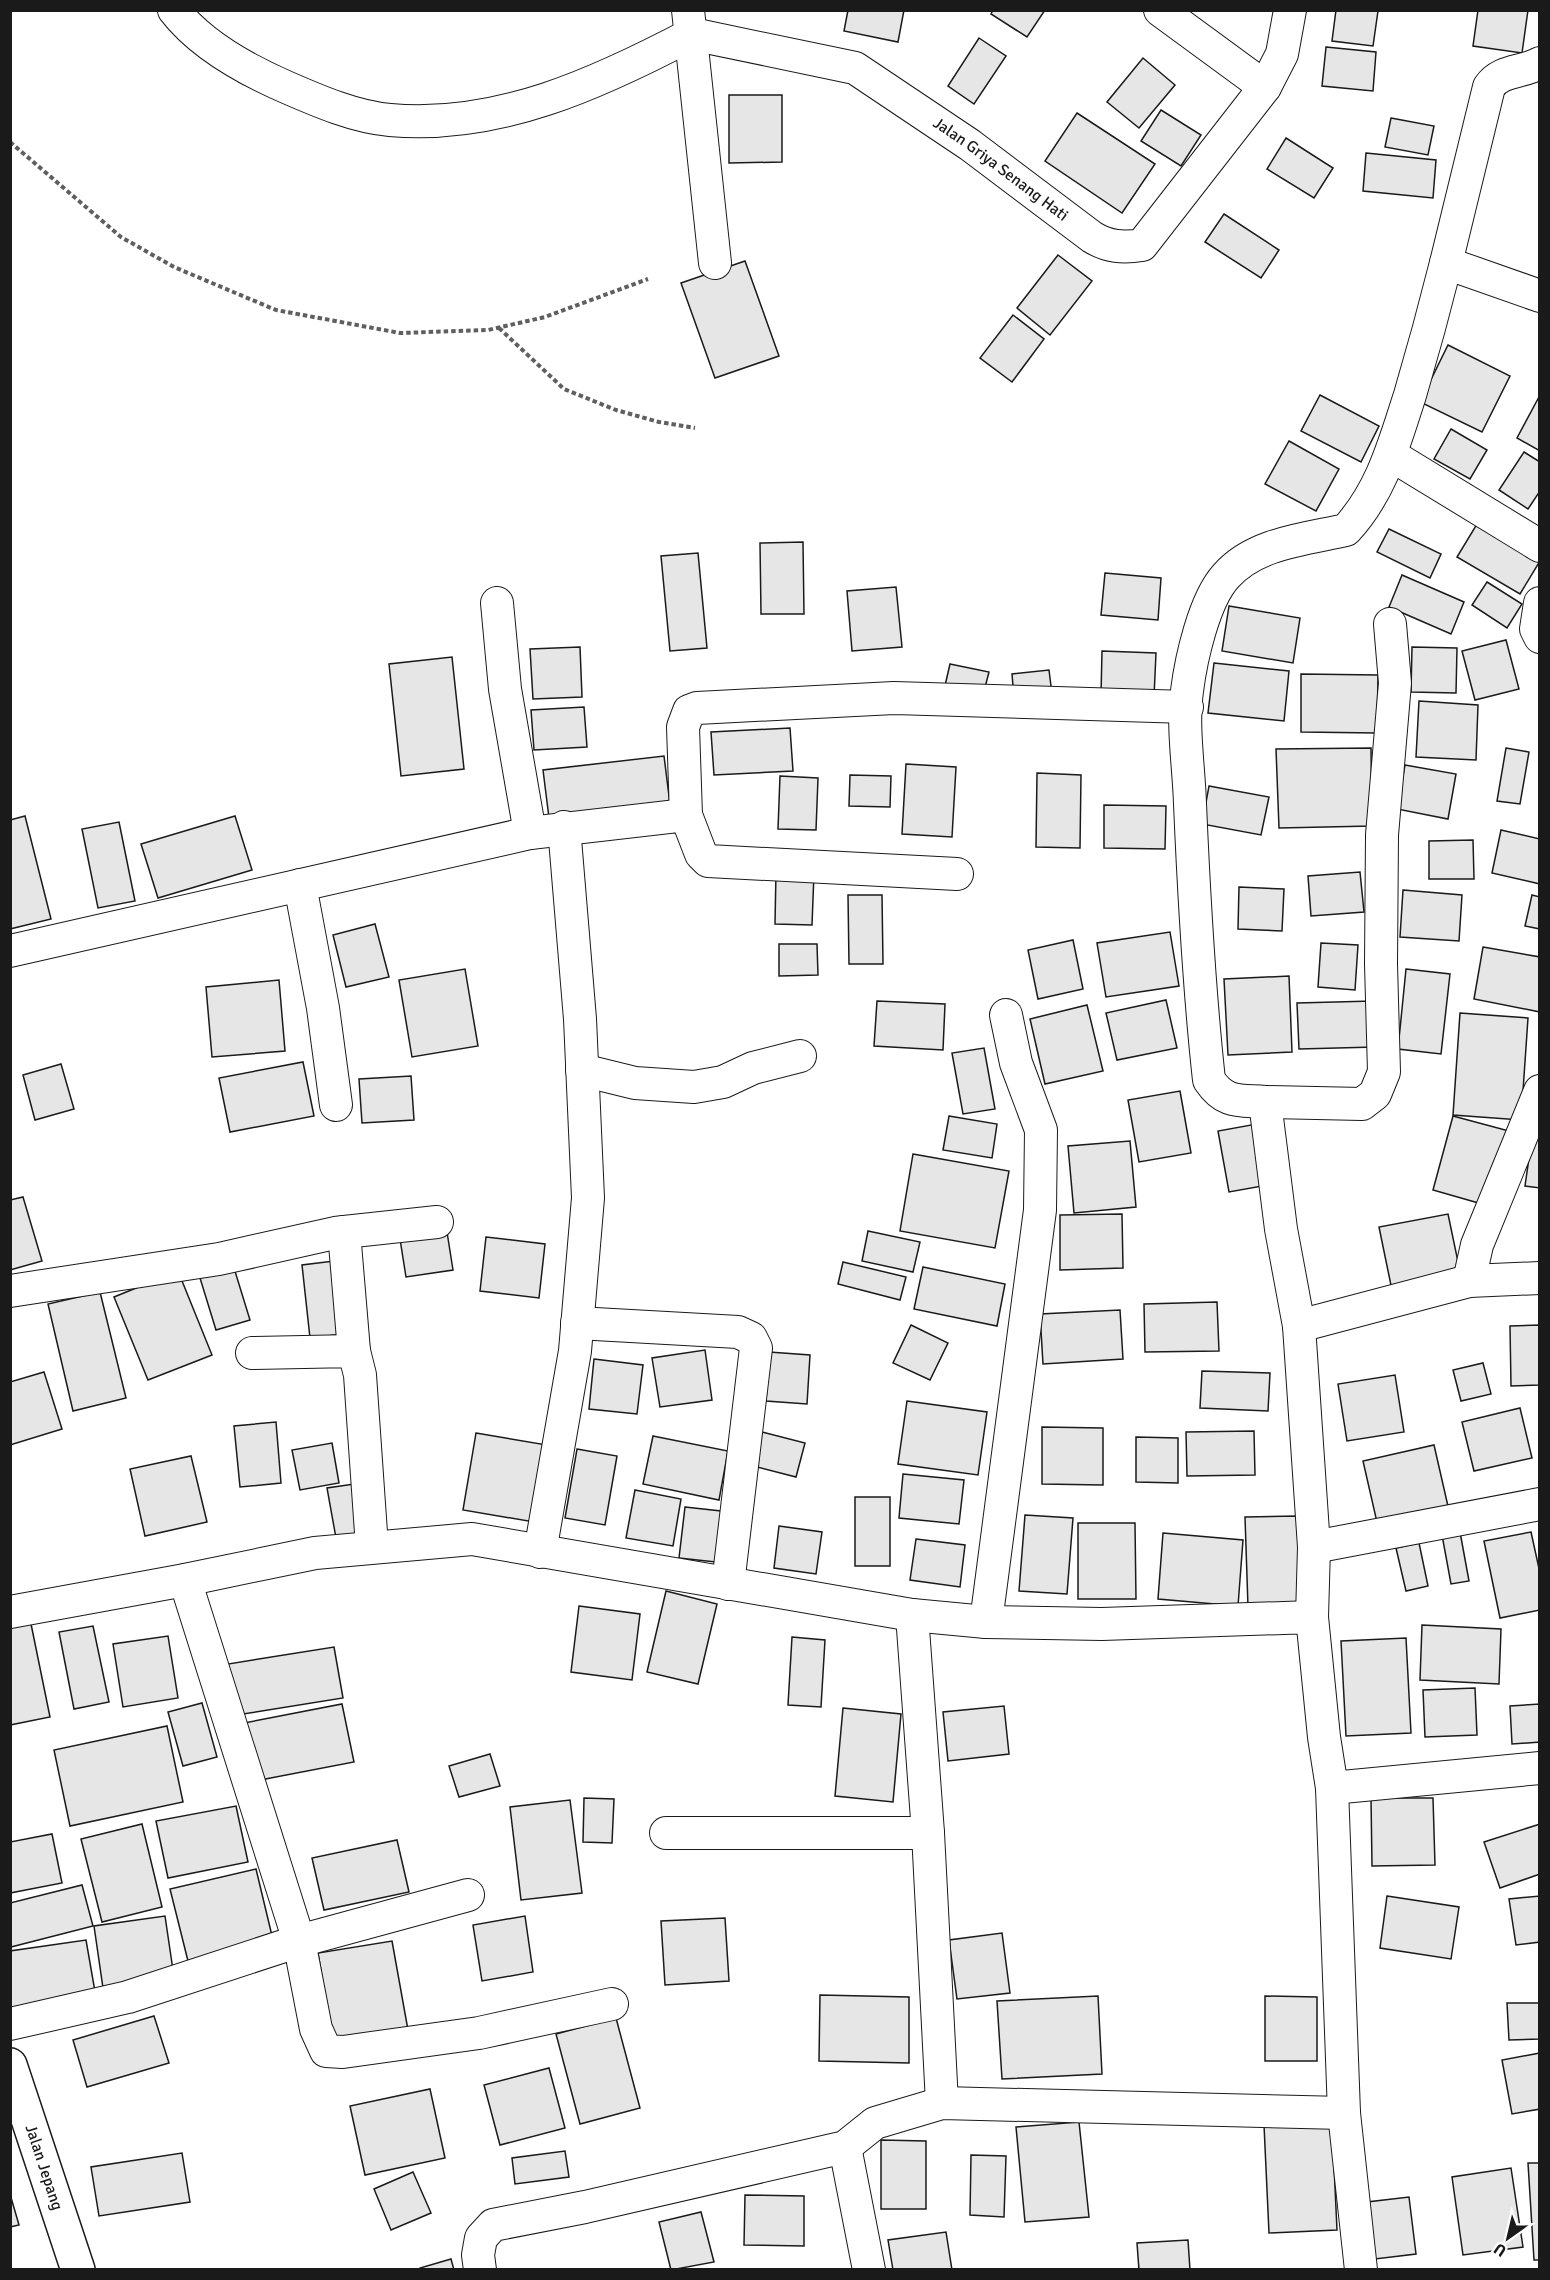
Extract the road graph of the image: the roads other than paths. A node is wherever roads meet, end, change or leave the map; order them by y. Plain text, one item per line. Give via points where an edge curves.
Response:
1 (174, 10) edge
2 (1160, 10) edge
3 (1290, 10) edge
4 (690, 22) edge
5 (1539, 63) edge
6 (1265, 87) junction
7 (715, 263) dead end
8 (1446, 263) junction
9 (1539, 296) edge
10 (1391, 455) junction
11 (1539, 546) edge
12 (497, 603) dead end
13 (1539, 603) edge
14 (1390, 624) dead end
15 (1539, 637) edge
16 (1187, 708) junction
17 (686, 815) junction
18 (564, 827) junction
19 (530, 833) junction
20 (957, 874) dead end
21 (300, 885) junction
22 (10, 951) edge
23 (1006, 1015) dead end
24 (800, 1056) dead end
25 (582, 1070) junction
26 (1539, 1091) edge
27 (1265, 1102) junction
28 (336, 1105) dead end
29 (437, 1222) dead end
30 (344, 1232) junction
31 (1539, 1278) edge
32 (1469, 1281) junction
33 (10, 1291) edge
34 (577, 1323) junction
35 (1299, 1326) junction
36 (354, 1352) junction
37 (252, 1353) dead end
38 (1539, 1504) edge
39 (372, 1547) junction
40 (1314, 1547) junction
41 (540, 1552) junction
42 (185, 1580) junction
43 (728, 1584) junction
44 (10, 1612) edge
45 (912, 1615) junction
46 (1312, 1617) junction
47 (986, 1622) junction
48 (1539, 1768) edge
49 (1332, 1788) junction
50 (666, 1833) dead end
51 (928, 1833) junction
52 (468, 1895) dead end
53 (299, 1941) junction
54 (612, 2004) dead end
55 (10, 2024) edge
56 (10, 2065) edge
57 (942, 2103) junction
58 (1344, 2113) junction
59 (845, 2147) junction
60 (78, 2270) edge
61 (480, 2270) edge
62 (869, 2270) edge
63 (1361, 2270) edge

1 - 4 street via 219,50 261,76 324,104 388,120 455,121 522,107 604,79
2 - 6 street
3 - 6 street, Jalan Griya Senang Hati via 1282,54
4 - 6 street, Jalan Griya Senang Hati via 855,68 970,145 1092,237 1104,244 1125,247 1142,245
4 - 7 street
5 - 8 street via 1504,74 1489,87
8 - 9 street
8 - 10 street
10 - 11 street
10 - 16 street via 1378,487 1346,530 1269,548 1243,560 1226,576 1215,591 1202,624 1186,691
12 - 19 street via 505,689
13 - 15 street
14 - 27 street via 1395,682 1382,835 1384,1072 1375,1094 1362,1104
16 - 17 street via 894,699 697,708 689,711 683,727
16 - 27 street via 1193,879 1209,1080 1218,1094 1230,1100
17 - 18 street
17 - 20 street via 701,854 708,861
18 - 19 street
18 - 25 street
19 - 21 street
21 - 22 street
21 - 28 street
23 - 47 street via 1016,1063 1041,1130 1040,1210
24 - 25 street via 753,1068 723,1082 694,1087 635,1083
25 - 34 street via 588,1198
26 - 32 street via 1477,1245
27 - 35 street via 1281,1229
29 - 30 street
30 - 33 street via 219,1259
30 - 36 street
31 - 32 street
32 - 35 street
34 - 41 street
34 - 43 street via 738,1332 751,1338 756,1348
35 - 40 street
36 - 37 street
36 - 39 street via 360,1375
38 - 40 street
39 - 41 street via 472,1539
39 - 42 street via 315,1553
40 - 46 street
41 - 43 street
42 - 44 street
42 - 53 street
43 - 45 street
45 - 47 street
45 - 51 street
46 - 47 street via 1102,1624
46 - 49 street
48 - 49 street
49 - 58 street
50 - 51 street
51 - 57 street
52 - 53 street
53 - 54 street via 316,2029 326,2051 479,2033
53 - 55 street via 128,1997
56 - 60 street, Jalan Jepang
57 - 58 street
57 - 59 street via 875,2123
58 - 63 street
59 - 61 street via 493,2225 481,2238
59 - 62 street

